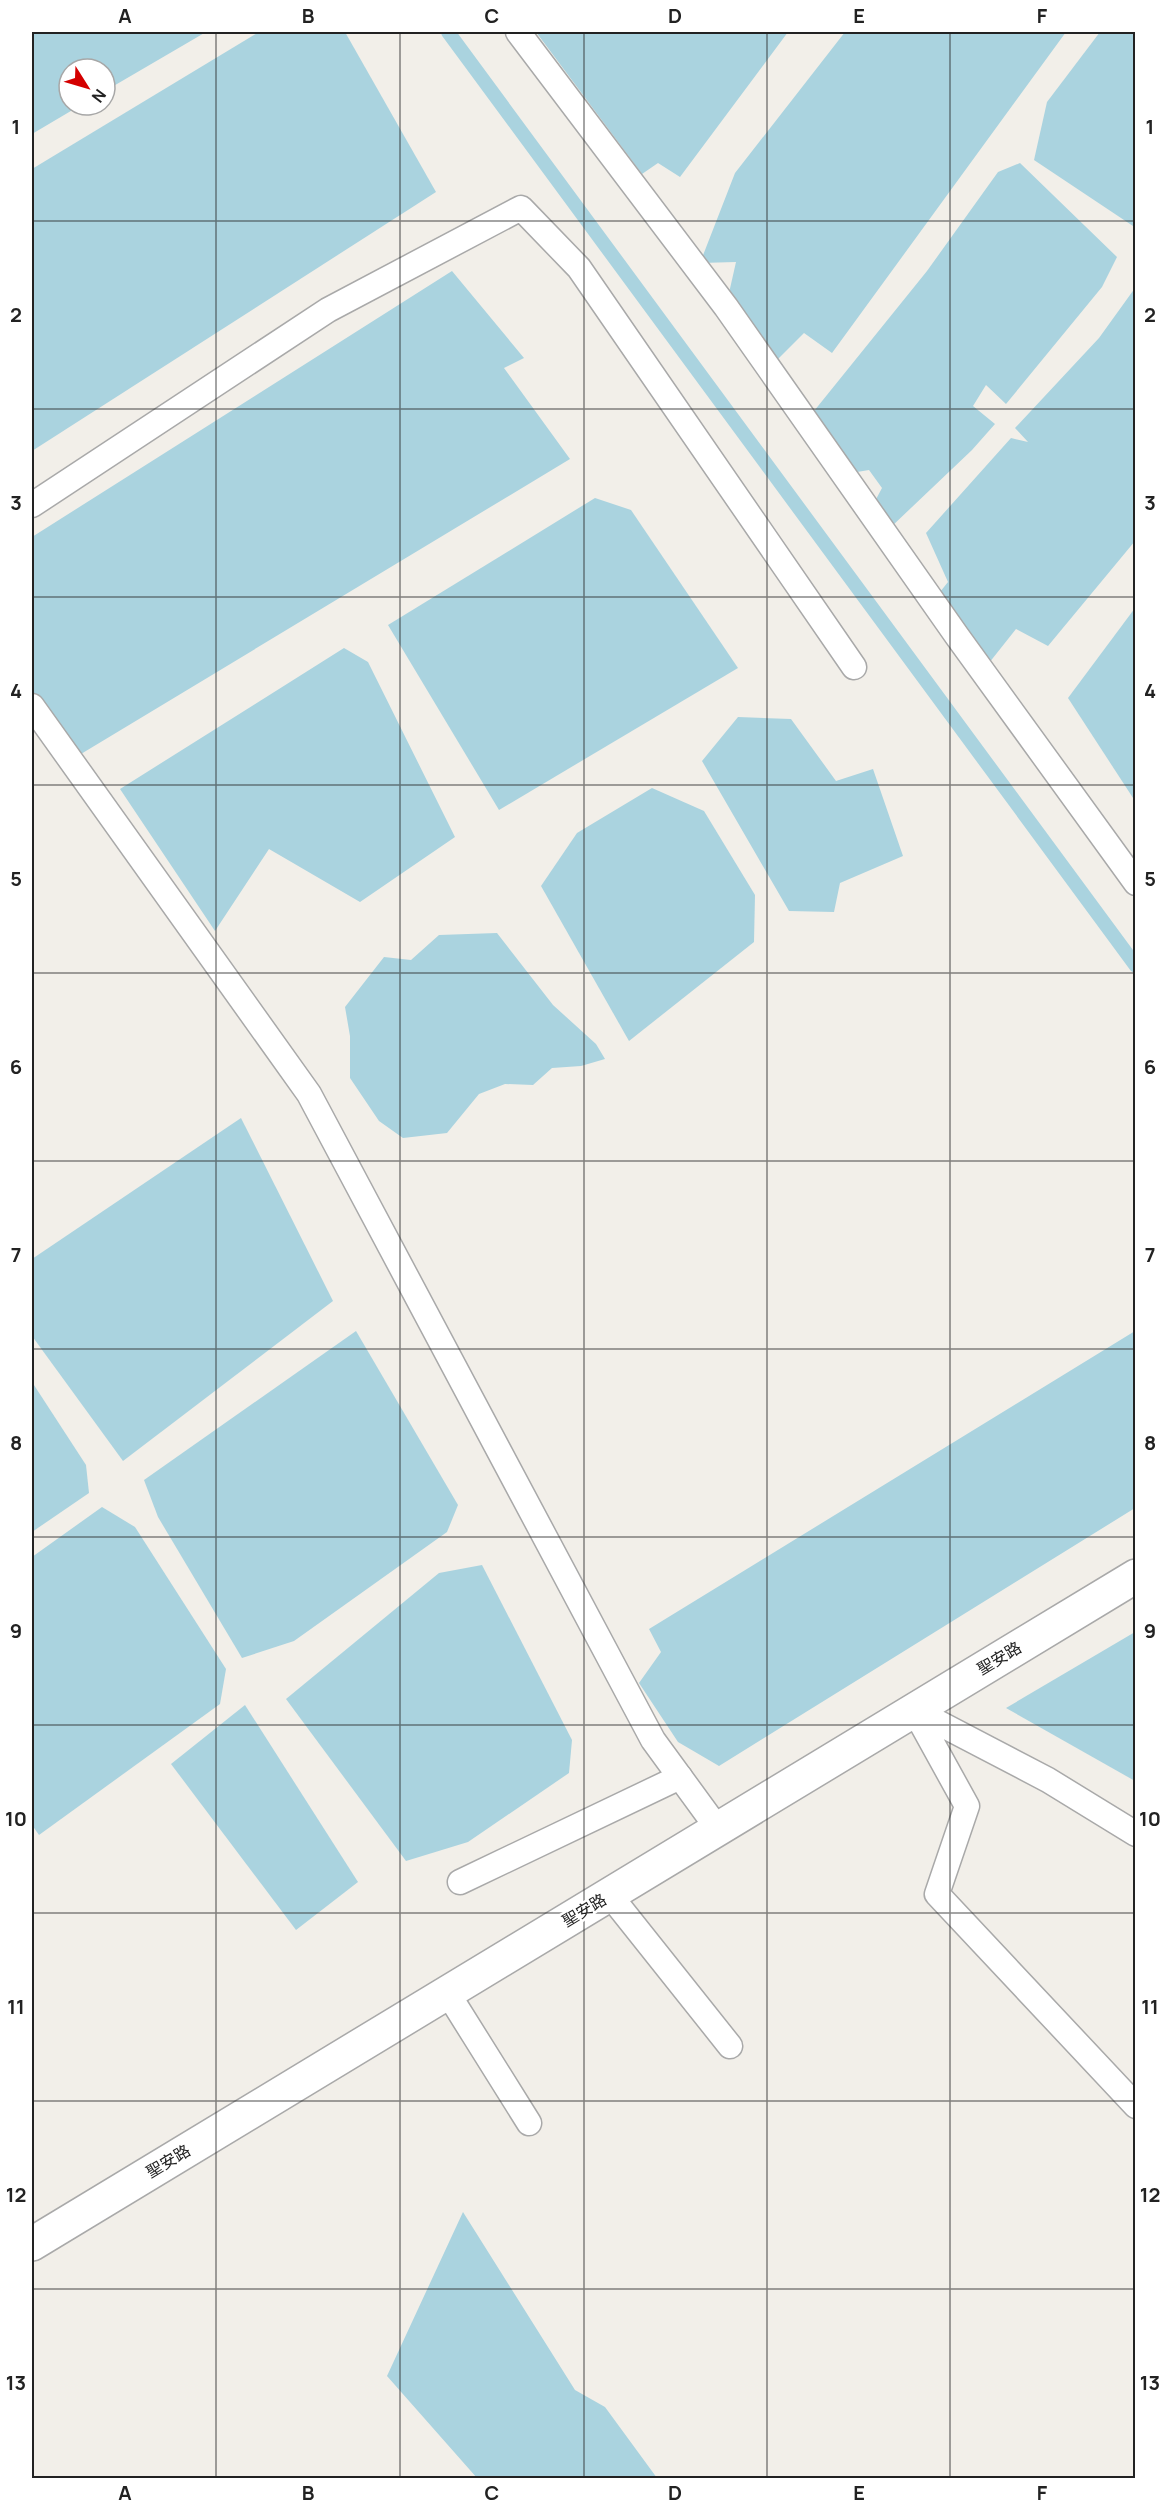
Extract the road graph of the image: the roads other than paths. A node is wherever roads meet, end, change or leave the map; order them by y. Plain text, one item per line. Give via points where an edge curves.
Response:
1 (518, 32) edge
2 (32, 506) edge
3 (854, 667) dead end
4 (32, 706) edge
5 (1136, 883) edge
6 (1136, 1576) edge
7 (914, 1710) junction
8 (680, 1777) junction
9 (718, 1829) junction
10 (1136, 1834) edge
11 (460, 1882) dead end
12 (609, 1894) junction
13 (447, 1992) junction
14 (730, 2046) dead end
15 (1136, 2106) edge
16 (529, 2123) dead end
17 (32, 2244) edge

1 - 5 lane via 726,307
2 - 3 lane via 328,310 521,208 579,268
4 - 8 lane via 309,1094 653,1740
6 - 7 street, 聖安路
7 - 9 street, 聖安路
7 - 10 lane via 1048,1780
7 - 15 lane via 968,1806 937,1894
8 - 9 lane
8 - 11 lane
9 - 12 street, 聖安路
12 - 13 street, 聖安路
12 - 14 lane
13 - 16 lane
13 - 17 street, 聖安路

